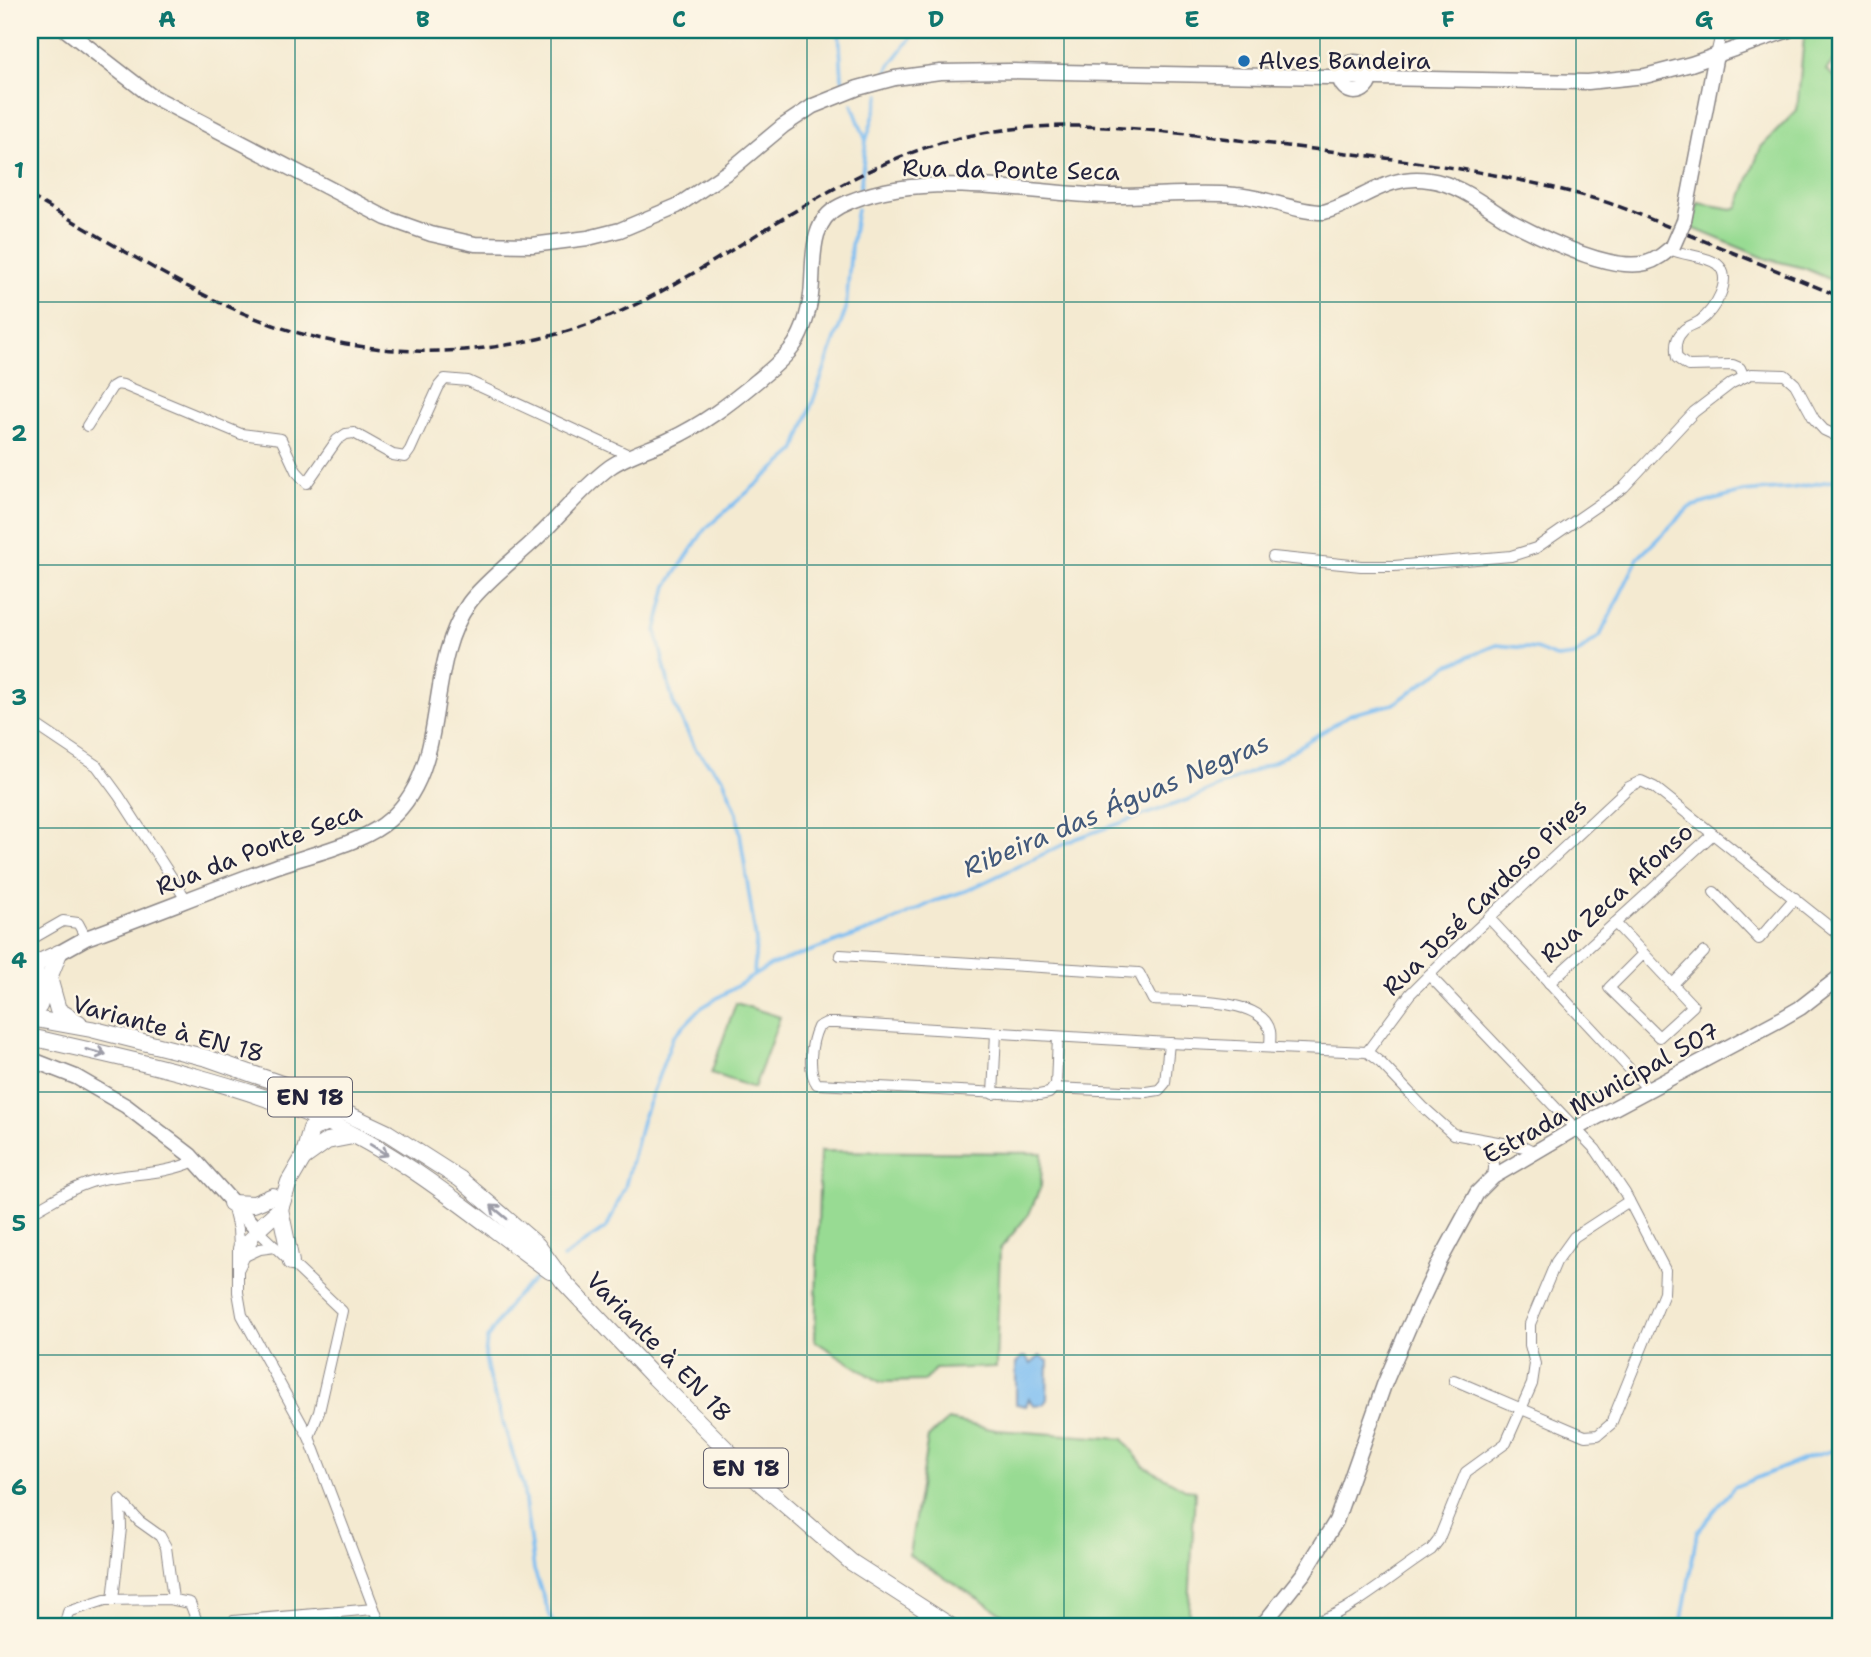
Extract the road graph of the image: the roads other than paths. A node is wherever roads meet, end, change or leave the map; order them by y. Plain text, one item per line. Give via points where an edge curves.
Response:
1 (66, 30) edge
2 (1722, 30) edge
3 (1789, 30) edge
4 (1716, 55) junction
5 (1340, 78) junction
6 (1369, 79) junction
7 (1672, 248) junction
8 (1744, 377) junction
9 (87, 426) dead end
10 (1841, 438) edge
11 (632, 456) junction
12 (1273, 557) dead end
13 (30, 721) edge
14 (1713, 834) junction
15 (1714, 892) dead end
16 (1795, 898) junction
17 (187, 901) junction
18 (1489, 918) junction
19 (1615, 923) junction
20 (1841, 936) edge
21 (86, 938) junction
22 (30, 940) edge
23 (58, 953) junction
24 (1704, 953) dead end
25 (1643, 954) junction
26 (840, 955) dead end
27 (34, 966) edge
28 (1429, 975) junction
29 (1841, 976) edge
30 (48, 978) junction
31 (1549, 983) junction
32 (1672, 985) junction
33 (30, 996) edge
34 (30, 1018) edge
35 (91, 1029) junction
36 (996, 1033) junction
37 (30, 1037) edge
38 (1058, 1037) junction
39 (49, 1041) junction
40 (1169, 1044) junction
41 (1270, 1048) junction
42 (1367, 1052) junction
43 (30, 1059) edge
44 (1054, 1088) junction
45 (1649, 1090) junction
46 (993, 1094) junction
47 (323, 1102) junction
48 (293, 1109) junction
49 (354, 1117) junction
50 (327, 1122) junction
51 (1575, 1129) junction
52 (353, 1136) junction
53 (307, 1138) junction
54 (1482, 1141) junction
55 (327, 1142) junction
56 (1535, 1152) junction
57 (303, 1158) junction
58 (195, 1161) junction
59 (1493, 1177) junction
60 (1629, 1201) junction
61 (232, 1203) junction
62 (276, 1203) junction
63 (30, 1213) edge
64 (257, 1230) junction
65 (275, 1247) junction
66 (243, 1251) junction
67 (291, 1262) junction
68 (563, 1281) junction
69 (1454, 1380) dead end
70 (1521, 1409) junction
71 (309, 1437) junction
72 (113, 1600) junction
73 (173, 1600) junction
74 (374, 1609) junction
75 (233, 1622) dead end
76 (1262, 1626) edge
77 (64, 1627) edge
78 (199, 1627) edge
79 (381, 1627) edge
80 (952, 1627) edge

1 - 5 street via 150,95 386,218 475,244 532,245 620,230 677,206 813,106 895,78 1010,71
2 - 4 street
3 - 4 street
4 - 6 street via 1646,76 1588,82
4 - 7 street, bridge via 1684,221
5 - 6 street via 1346,90 1356,92 1365,88
5 - 6 street via 1343,68 1356,62 1364,66
7 - 8 street via 1716,264 1723,271 1711,311 1681,332 1677,358 1688,366 1733,365
7 - 11 street, Rua da Ponte Seca via 1644,264 1597,259 1511,221 1474,197 1427,179 1383,184 1324,212 1234,195 1105,196 906,186 836,208 825,218 815,244 804,325 793,347 773,368 704,423
8 - 10 street via 1785,375 1814,419
8 - 12 street via 1695,412 1624,487 1536,548 1511,556 1394,566
9 - 11 street via 112,387 123,385 241,433 281,439 307,483 346,434 355,433 405,457 439,386 445,379 456,378
11 - 17 street, Rua da Ponte Seca via 603,473 471,600 445,657 429,757 413,794 399,812 358,838
13 - 17 street via 96,766
14 - 16 street
14 - 18 street, Rua José Cardoso Pires via 1641,781 1629,787
14 - 19 street, Rua Zeca Afonso
15 - 16 street via 1759,939
16 - 20 street
17 - 21 street, Rua da Ponte Seca
18 - 28 street, Rua José Cardoso Pires
18 - 31 street
19 - 25 street
19 - 31 street, Rua Zeca Afonso
21 - 22 street via 78,923 63,920
21 - 23 street, Rua da Ponte Seca
23 - 27 main road
23 - 30 main road
24 - 32 street
25 - 32 street
25 - 32 street via 1609,988 1659,1037 1693,1006
26 - 41 street via 1139,973 1153,1000 1251,1009 1270,1031
27 - 33 main road
28 - 42 street, Rua José Cardoso Pires
28 - 51 street
29 - 45 street, Estrada Municipal 507 via 1800,1008
30 - 34 main road
30 - 35 main road via 58,1010
31 - 45 street
34 - 35 main road, Variante à EN 18 / EN 18
34 - 39 main road
35 - 47 main road, Variante à EN 18 / EN 18 via 207,1058
36 - 38 street
36 - 46 street
36 - 46 street via 826,1023 812,1039 812,1077 817,1084
37 - 39 main road, Variante à EN 18 / EN 18
38 - 40 street
38 - 44 street
39 -> 48 main road, Variante à EN 18 / EN 18 via 198,1078
40 - 41 street
40 - 44 street via 1165,1083 1159,1090
41 - 42 street
42 - 54 street via 1453,1134
43 - 58 street via 76,1077 126,1106
44 - 46 street via 1039,1096
45 - 51 street, Estrada Municipal 507
47 - 49 main road, Variante à EN 18 / EN 18
47 - 50 main road
48 - 50 main road, Variante à EN 18 / EN 18
48 - 53 main road
49 - 50 main road
68 -> 49 main road, Variante à EN 18 / EN 18 via 537,1245 460,1179
50 - 52 main road, Variante à EN 18 / EN 18
50 - 53 main road via 311,1129
50 - 55 main road
51 - 56 street, Estrada Municipal 507
51 - 60 street via 1609,1166
52 - 55 main road
52 -> 68 main road, Variante à EN 18 / EN 18 via 440,1190
53 - 57 main road
54 - 56 street
54 - 59 street via 1494,1156
55 - 57 main road
56 - 59 street, Estrada Municipal 507
57 - 62 main road
58 - 61 street
58 - 63 street via 176,1170 99,1180
59 - 76 street, Estrada Municipal 507 via 1459,1225 1408,1329 1336,1521 1304,1573
60 - 70 street via 1574,1237 1556,1262 1530,1324 1535,1373
60 - 70 street via 1666,1280 1611,1424 1598,1435 1585,1436
61 - 62 main road
61 - 64 street
61 - 66 street
62 - 64 main road
62 - 67 main road
64 - 65 street
64 - 66 street
65 - 66 street
65 - 67 street
66 - 71 street via 237,1272 242,1315
67 - 71 street via 342,1311
68 - 80 main road, Variante à EN 18 / EN 18 via 758,1480 851,1562
69 - 70 street
70 - 76 street via 1506,1443 1466,1472 1431,1550 1343,1610 1320,1620
71 - 74 street
72 - 73 street
72 - 73 street via 120,1500 166,1547
72 - 77 street via 68,1612
73 - 78 street via 190,1602
74 - 75 street
74 - 79 street

